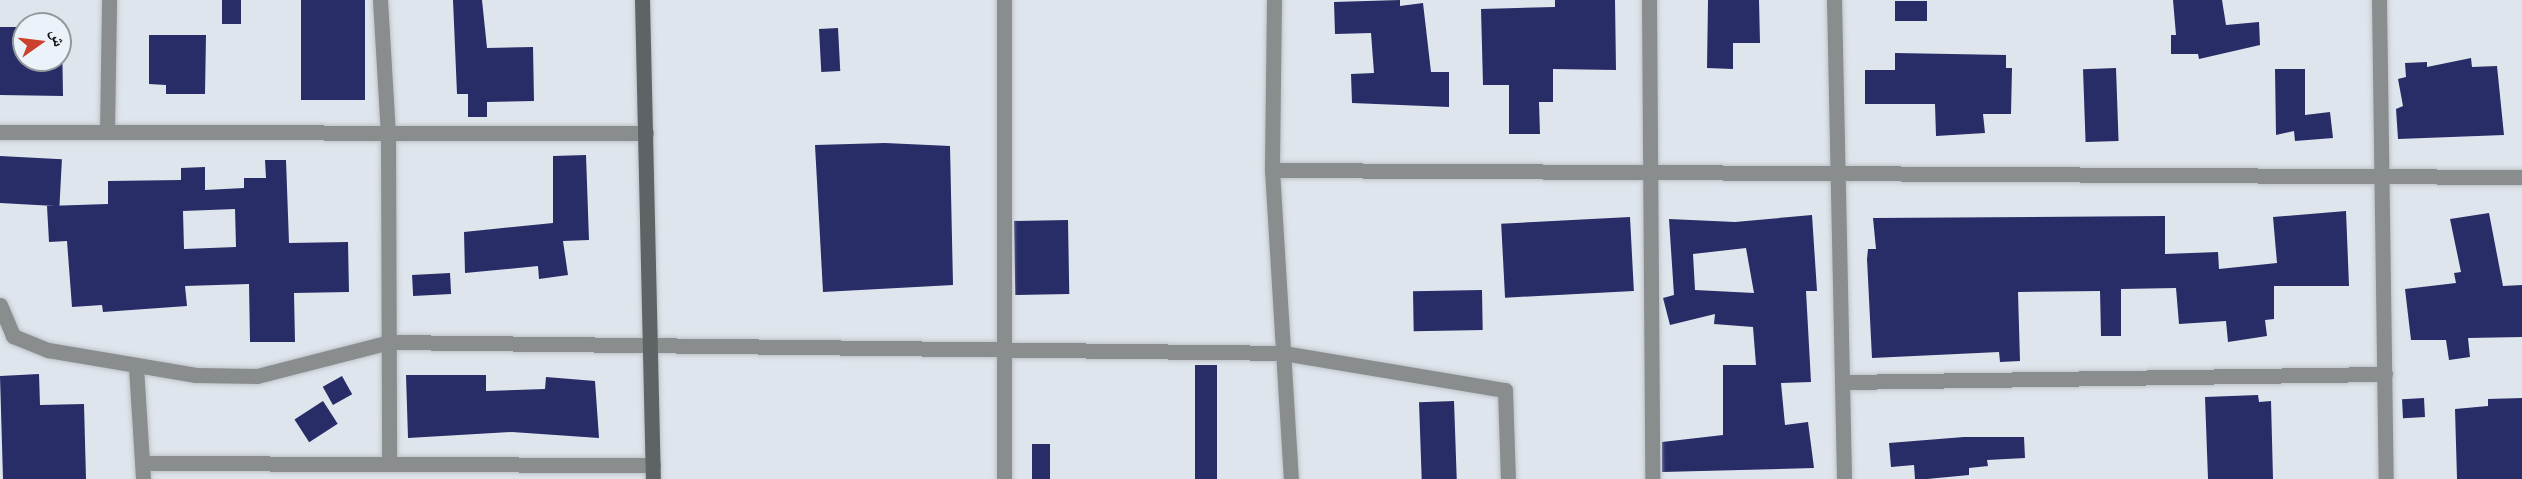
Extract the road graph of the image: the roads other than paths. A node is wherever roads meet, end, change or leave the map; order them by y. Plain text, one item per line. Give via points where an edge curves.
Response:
1 (109, 0) edge
2 (380, 0) edge
3 (642, 0) edge
4 (1004, 0) edge
5 (1274, 0) edge
6 (1649, 0) edge
7 (1834, 0) edge
8 (2379, 0) edge
9 (0, 132) edge
10 (107, 132) junction
11 (388, 133) junction
12 (646, 133) junction
13 (1272, 170) junction
14 (1650, 172) junction
15 (1839, 173) junction
16 (2382, 177) junction
17 (2522, 177) edge
18 (0, 305) edge
19 (389, 342) junction
20 (650, 342) junction
21 (1004, 348) junction
22 (1283, 353) junction
23 (136, 367) junction
24 (2385, 374) junction
25 (1843, 382) junction
26 (389, 464) junction
27 (143, 471) edge
28 (653, 472) edge
29 (1004, 479) edge
30 (1291, 479) edge
31 (1508, 479) edge
32 (1652, 479) edge
33 (1844, 479) edge
34 (2386, 479) edge

1 - 10 street
2 - 11 street
3 - 12 street
4 - 21 street
5 - 13 street
6 - 14 street
7 - 15 street
8 - 16 street
9 - 10 street
10 - 11 street
11 - 12 street
11 - 19 street
12 - 20 street
13 - 14 street
13 - 22 street
14 - 15 street
14 - 32 street
15 - 16 street
15 - 25 street
16 - 17 street
16 - 24 street
18 - 23 street via 13,336 48,350
19 - 20 street
19 - 23 street via 257,376
19 - 26 street
20 - 21 street
20 - 28 street
21 - 22 street
21 - 29 street
22 - 30 street
22 - 31 street via 1505,390
23 - 27 street
24 - 25 street
24 - 34 street
25 - 33 street
26 - 27 street
26 - 28 street

